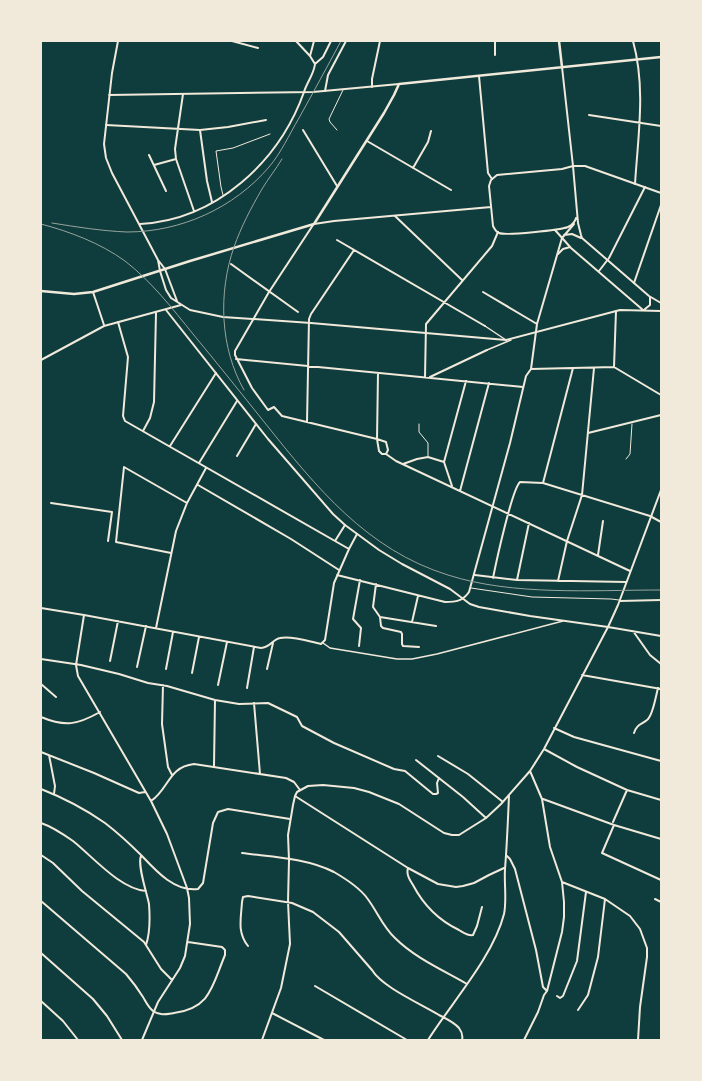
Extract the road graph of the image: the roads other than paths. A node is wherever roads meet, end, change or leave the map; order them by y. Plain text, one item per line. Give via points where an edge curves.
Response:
1 (118, 41) edge
2 (232, 41) edge
3 (296, 41) edge
4 (314, 41) edge
5 (331, 41) edge
6 (346, 41) edge
7 (380, 41) edge
8 (495, 41) edge
9 (559, 41) edge
10 (633, 41) edge
11 (258, 48) dead end
12 (310, 56) junction
13 (494, 56) dead end
14 (661, 57) edge
15 (638, 60) junction
16 (315, 64) junction
17 (562, 67) junction
18 (479, 76) junction
19 (399, 84) junction
20 (372, 87) junction
21 (344, 90) junction
22 (325, 91) junction
23 (303, 92) junction
24 (183, 94) junction
25 (109, 95) junction
26 (589, 115) dead end
27 (266, 120) dead end
28 (639, 123) junction
29 (106, 124) junction
30 (661, 126) edge
31 (178, 129) junction
32 (200, 130) junction
33 (303, 130) dead end
34 (337, 130) dead end
35 (431, 131) dead end
36 (270, 134) dead end
37 (367, 141) junction
38 (149, 155) dead end
39 (176, 159) junction
40 (154, 165) junction
41 (573, 166) junction
42 (413, 168) junction
43 (492, 179) junction
44 (635, 184) junction
45 (338, 187) junction
46 (645, 188) junction
47 (451, 190) dead end
48 (166, 191) dead end
49 (661, 193) edge
50 (223, 195) junction
51 (212, 202) junction
52 (661, 205) edge
53 (492, 207) junction
54 (194, 211) junction
55 (395, 215) junction
56 (577, 216) junction
57 (575, 221) junction
58 (140, 224) junction
59 (314, 224) junction
60 (554, 230) junction
61 (498, 232) junction
62 (564, 235) junction
63 (562, 238) junction
64 (582, 238) junction
65 (337, 240) dead end
66 (571, 248) junction
67 (354, 250) junction
68 (558, 254) junction
69 (158, 260) junction
70 (608, 260) junction
71 (231, 264) dead end
72 (165, 269) junction
73 (160, 271) junction
74 (599, 271) junction
75 (462, 280) junction
76 (634, 283) junction
77 (41, 291) edge
78 (93, 292) junction
79 (269, 292) junction
80 (483, 292) dead end
81 (650, 296) junction
82 (177, 301) junction
83 (443, 302) junction
84 (661, 303) edge
85 (181, 305) junction
86 (166, 310) junction
87 (643, 310) junction
88 (616, 311) junction
89 (661, 311) edge
90 (298, 312) dead end
91 (156, 313) junction
92 (252, 319) junction
93 (118, 322) junction
94 (308, 322) junction
95 (537, 324) junction
96 (104, 326) junction
97 (485, 326) joint
98 (425, 332) junction
99 (536, 332) junction
100 (514, 338) junction
101 (506, 340) junction
102 (487, 350) joint
103 (236, 359) junction
104 (41, 360) edge
105 (308, 366) junction
106 (614, 367) junction
107 (574, 368) junction
108 (594, 368) junction
109 (531, 369) junction
110 (216, 373) junction
111 (378, 373) junction
112 (425, 377) junction
113 (428, 377) junction
114 (466, 381) junction
115 (489, 383) junction
116 (523, 387) junction
117 (661, 395) edge
118 (237, 400) junction
119 (661, 414) edge
120 (307, 422) junction
121 (632, 422) junction
122 (256, 424) junction
123 (419, 424) dead end
124 (143, 430) junction
125 (588, 432) junction
126 (377, 439) junction
127 (170, 446) junction
128 (386, 454) junction
129 (237, 456) dead end
130 (428, 457) junction
131 (626, 459) dead end
132 (444, 462) junction
133 (199, 463) junction
134 (403, 464) junction
135 (206, 468) junction
136 (543, 483) junction
137 (197, 485) junction
138 (452, 487) junction
139 (661, 490) edge
140 (460, 491) junction
141 (582, 495) junction
142 (51, 503) dead end
143 (187, 503) junction
144 (493, 506) junction
145 (508, 514) junction
146 (650, 516) junction
147 (603, 521) dead end
148 (661, 522) edge
149 (529, 523) junction
150 (345, 525) junction
151 (357, 534) junction
152 (108, 541) dead end
153 (335, 541) junction
154 (567, 541) junction
155 (349, 549) junction
156 (171, 553) junction
157 (598, 555) junction
158 (339, 570) junction
159 (630, 571) junction
160 (337, 575) junction
161 (475, 575) junction
162 (493, 578) junction
163 (360, 580) junction
164 (517, 580) junction
165 (558, 582) junction
166 (626, 582) junction
167 (376, 584) junction
168 (471, 588) junction
169 (418, 595) junction
170 (463, 598) junction
171 (661, 600) edge
172 (620, 601) junction
173 (41, 608) edge
174 (84, 615) junction
175 (380, 617) junction
176 (566, 620) junction
177 (118, 621) junction
178 (412, 622) junction
179 (146, 626) junction
180 (436, 626) dead end
181 (608, 627) junction
182 (156, 628) junction
183 (633, 631) junction
184 (174, 632) junction
185 (661, 636) edge
186 (199, 637) junction
187 (227, 642) junction
188 (273, 642) junction
189 (323, 643) junction
190 (360, 646) dead end
191 (254, 647) junction
192 (419, 647) dead end
193 (41, 659) edge
194 (110, 662) dead end
195 (661, 664) edge
196 (76, 665) junction
197 (137, 667) dead end
198 (166, 669) dead end
199 (267, 669) dead end
200 (192, 673) dead end
201 (582, 675) junction
202 (41, 684) edge
203 (162, 685) junction
204 (218, 685) dead end
205 (246, 688) dead end
206 (658, 688) junction
207 (661, 689) edge
208 (56, 697) dead end
209 (215, 700) junction
210 (254, 703) junction
211 (100, 712) junction
212 (41, 718) edge
213 (554, 728) junction
214 (634, 733) dead end
215 (544, 749) junction
216 (41, 752) edge
217 (49, 755) junction
218 (438, 756) dead end
219 (416, 760) dead end
220 (661, 762) edge
221 (214, 766) junction
222 (530, 771) junction
223 (260, 774) junction
224 (172, 775) junction
225 (439, 778) junction
226 (41, 789) edge
227 (300, 790) junction
228 (627, 790) junction
229 (145, 792) junction
230 (54, 794) junction
231 (509, 795) junction
232 (295, 796) junction
233 (542, 799) junction
234 (661, 800) edge
235 (151, 802) junction
236 (502, 802) junction
237 (486, 818) junction
238 (290, 819) junction
239 (41, 823) edge
240 (614, 824) junction
241 (661, 839) edge
242 (242, 853) dead end
243 (41, 855) edge
244 (141, 856) junction
245 (507, 856) junction
246 (290, 860) junction
247 (408, 868) junction
248 (505, 868) junction
249 (661, 880) edge
250 (562, 882) junction
251 (187, 888) junction
252 (146, 891) junction
253 (586, 892) junction
254 (605, 899) junction
255 (655, 899) dead end
256 (41, 900) edge
257 (288, 902) junction
258 (661, 902) edge
259 (482, 907) dead end
260 (188, 942) junction
261 (146, 945) junction
262 (248, 946) dead end
263 (41, 953) edge
264 (172, 980) junction
265 (467, 984) junction
266 (315, 986) dead end
267 (547, 991) junction
268 (557, 996) dead end
269 (41, 1002) edge
270 (578, 1010) dead end
271 (154, 1012) junction
272 (272, 1013) junction
273 (443, 1017) junction
274 (78, 1040) edge
275 (122, 1040) edge
276 (142, 1040) edge
277 (262, 1040) edge
278 (324, 1040) edge
279 (407, 1040) edge
280 (428, 1040) edge
281 (462, 1040) edge
282 (524, 1040) edge
283 (638, 1040) edge

1 - 25 street
2 - 11 street
3 - 12 street
4 - 12 street
5 - 16 street via 321,59
6 - 22 street via 328,74
7 - 20 street
8 - 13 street
9 - 17 main road
10 - 15 street
12 - 16 street
14 - 15 main road
15 - 17 main road
15 - 28 street via 641,101
16 - 23 street
17 - 18 main road
17 - 41 street
18 - 19 main road
18 - 43 street via 488,173
19 - 20 street
19 - 37 main road
20 - 21 street
21 - 22 street
21 - 34 lane via 329,119
22 - 23 street
23 - 24 street
23 - 50 street via 295,113 274,149 250,175
24 - 25 street
24 - 31 street
25 - 29 street
26 - 28 street
27 - 32 street
28 - 30 street
28 - 44 street
29 - 31 street
29 - 58 street via 104,144 107,164
31 - 32 street
31 - 39 street via 175,142
32 - 51 street
33 - 45 street
35 - 42 street via 428,142
36 - 50 lane via 239,146 216,151
37 - 42 street
37 - 45 main road
38 - 40 street
39 - 40 street
39 - 54 street
40 - 48 street
41 - 43 street via 500,175
41 - 44 street via 586,166
41 - 56 street
42 - 47 street
43 - 53 street via 489,186
44 - 46 street
45 - 59 main road
46 - 49 street
46 - 70 street
50 - 51 street
51 - 54 street
52 - 76 street
53 - 55 street
53 - 61 street via 493,226
54 - 58 street via 170,219
55 - 59 street
55 - 75 street
56 - 57 street
56 - 64 street
57 - 60 street via 569,227
57 - 62 street
58 - 69 street
59 - 72 main road
59 - 79 street
60 - 61 street via 503,234
60 - 63 street
61 - 75 street via 492,246
62 - 63 street
62 - 64 street via 573,234
63 - 66 street
63 - 68 street
64 - 70 street
65 - 67 street
66 - 68 street via 563,249
66 - 74 street
67 - 83 street
67 - 94 street
68 - 95 street
69 - 72 street
69 - 73 street
70 - 74 street
70 - 76 street
71 - 79 street
72 - 73 main road
72 - 82 street
73 - 78 main road
73 - 82 street via 170,297
74 - 87 street
75 - 83 street
76 - 81 street
77 - 78 main road via 74,294
78 - 96 street
79 - 90 street
79 - 92 street
80 - 95 street
81 - 84 street
81 - 87 street via 650,305
82 - 85 street
83 - 97 street
83 - 98 street via 427,323
85 - 86 street
85 - 92 street via 199,313
86 - 91 street
86 - 110 street
87 - 88 street
87 - 89 street
88 - 99 street
88 - 106 street
91 - 93 street
91 - 124 street via 154,402 150,418
92 - 94 street
92 - 103 street via 235,351
93 - 96 street
93 - 124 street via 128,357 123,416 125,421
94 - 98 street
94 - 105 street
95 - 99 street
96 - 104 street
97 - 101 street
98 - 101 street
98 - 112 street
99 - 100 street
99 - 109 street
100 - 101 street
100 - 102 street
102 - 113 street
103 - 105 street
103 - 120 street via 268,410 274,407 282,416
105 - 111 street
105 - 120 street
106 - 108 street
106 - 117 street
107 - 108 street
107 - 109 street
107 - 136 street
108 - 125 street
109 - 116 street
110 - 118 street
110 - 127 street
111 - 112 street
111 - 126 street
112 - 113 street
113 - 114 street
114 - 115 street
114 - 132 street
115 - 116 street
115 - 140 street
116 - 144 street
118 - 122 street
118 - 133 street
119 - 121 street
120 - 126 street
121 - 125 street
121 - 131 lane via 630,454
122 - 129 street
122 - 150 street
123 - 130 lane via 419,432 428,443
124 - 127 street
125 - 141 street
126 - 128 street via 380,452
126 - 128 street via 386,442
127 - 133 street
128 - 134 street
130 - 132 street
130 - 134 street
132 - 138 street
133 - 135 street
134 - 138 street
135 - 137 street
135 - 153 street
136 - 141 street
136 - 145 street via 518,484
137 - 143 street
137 - 158 street
138 - 140 street
139 - 146 street
140 - 144 street
141 - 146 street
141 - 154 street
142 - 152 street via 112,512
143 - 156 street
143 - 156 street via 124,467 116,542
144 - 145 street
144 - 161 street
145 - 149 street
145 - 162 street
146 - 148 street
146 - 159 street
147 - 157 street
149 - 154 street
149 - 164 street
150 - 151 street
150 - 153 street
151 - 155 street
151 - 170 street via 402,564
153 - 155 street
154 - 157 street
154 - 165 street
155 - 158 street
156 - 182 street
157 - 159 street
158 - 160 street
159 - 166 street
160 - 163 street
160 - 189 street via 326,640
161 - 162 street
161 - 168 street
162 - 164 street
163 - 167 street
163 - 190 street via 353,617 361,628
164 - 165 street
165 - 166 street
166 - 172 street
167 - 169 street
167 - 175 street via 373,607
168 - 170 street
168 - 172 lane via 532,597
169 - 170 street via 445,602
169 - 178 street
170 - 176 street via 479,607
171 - 172 street
172 - 181 street
173 - 174 street
174 - 177 street
174 - 196 street
175 - 178 street
175 - 192 street via 383,628 401,632 402,645
176 - 181 street
176 - 189 street via 444,653 412,659 330,648
177 - 179 street
177 - 194 street
178 - 180 street
179 - 182 street
179 - 197 street
181 - 183 street
181 - 201 street
182 - 184 street
183 - 185 street
183 - 195 street via 650,655
184 - 186 street
184 - 198 street
186 - 187 street
186 - 200 street
187 - 191 street
187 - 204 street
188 - 189 street via 284,637
188 - 191 street via 265,648
188 - 199 street
191 - 205 street
193 - 196 street
196 - 203 street
196 - 211 street via 80,680
201 - 206 street
201 - 213 street
202 - 208 street
203 - 209 street
203 - 224 street via 162,724 168,767
206 - 207 street
206 - 214 street via 648,720 640,724
209 - 210 street via 239,704
209 - 221 street
210 - 223 street
210 - 225 street via 268,703 297,717 302,726 334,743 394,769 403,770 433,794 438,793
211 - 212 street via 72,724
211 - 229 street
213 - 215 street
213 - 220 street via 574,737
215 - 222 street
215 - 228 street
216 - 217 street
217 - 229 street via 139,793
217 - 230 street via 55,786
218 - 236 street via 468,774
219 - 225 street
221 - 223 street
221 - 224 street via 191,764
222 - 231 street
222 - 233 street
223 - 227 street via 289,779
224 - 235 street via 160,794
225 - 237 street
226 - 230 street
227 - 232 street
227 - 237 street via 308,786 323,785 369,792 399,804 441,832 452,835 462,833
228 - 234 street
228 - 240 street
229 - 235 street
230 - 244 street via 107,824
231 - 236 street
231 - 245 street
232 - 238 street
232 - 247 street
233 - 240 street
233 - 250 street via 550,847
235 - 251 street via 167,834
236 - 237 street
238 - 246 street
238 - 251 street via 232,810 218,812 213,823 203,884 198,889
239 - 252 street via 69,838 118,879
240 - 241 street
240 - 249 street via 602,853
242 - 246 street
243 - 261 street
244 - 251 street via 162,876
244 - 252 street via 140,865
245 - 248 street
245 - 267 street via 515,869 543,987
246 - 257 street
246 - 265 street via 322,868 346,879 364,894 400,944
247 - 248 street via 438,884 456,887 474,883
247 - 259 street via 409,878 424,904 442,920 468,935 473,935
248 - 265 street via 503,916 489,948
250 - 253 street
250 - 267 street via 564,923
251 - 260 street via 190,909
252 - 261 street via 149,911
253 - 254 street
253 - 268 street via 577,961 563,996
254 - 270 street via 598,958 588,995
254 - 283 street via 635,921 647,948
255 - 258 street
256 - 271 street via 126,974
257 - 262 street via 243,897 240,932
257 - 272 street via 290,944 281,988
257 - 273 street via 306,908 333,926 376,976
260 - 264 street via 183,962
260 - 271 street via 218,946 225,950 207,996 190,1010 162,1014
261 - 264 street
263 - 275 street via 93,999
264 - 271 street
265 - 273 street
266 - 279 street
267 - 282 street
269 - 274 street via 63,1021
271 - 276 street
272 - 277 street
272 - 278 street
273 - 280 street
273 - 281 street via 460,1029

